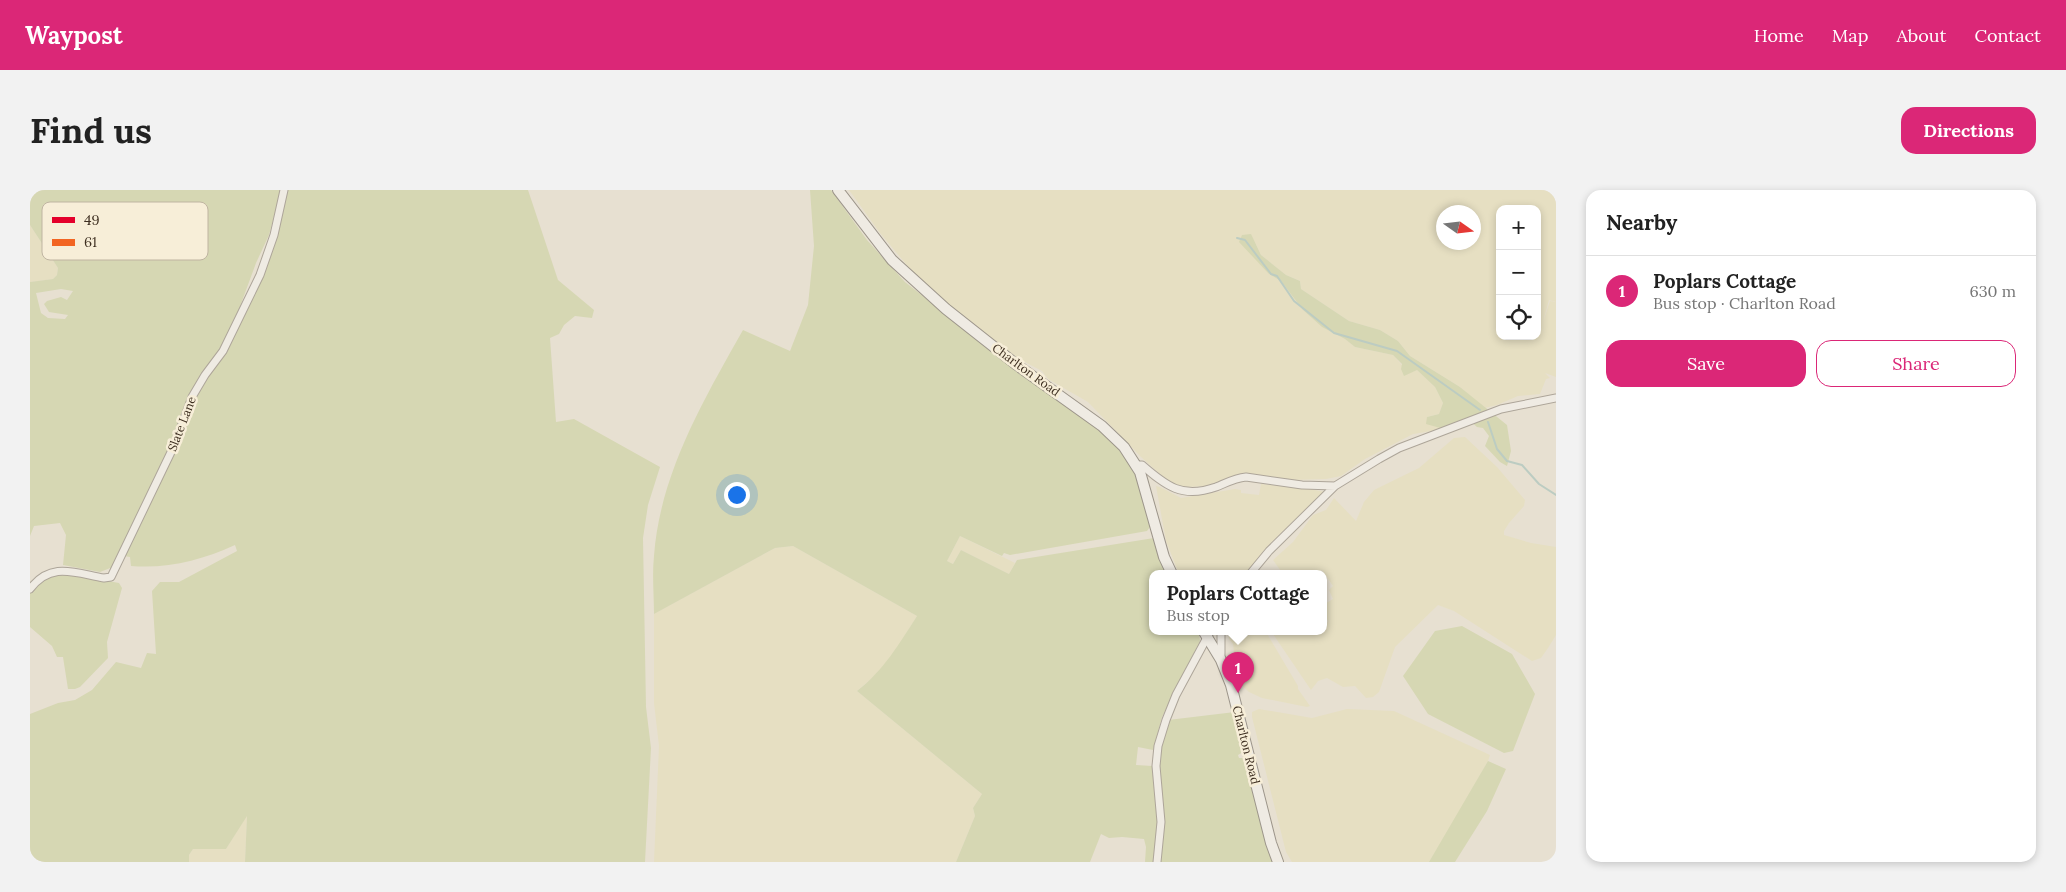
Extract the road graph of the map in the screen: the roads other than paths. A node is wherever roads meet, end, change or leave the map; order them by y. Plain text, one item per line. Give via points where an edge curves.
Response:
1 (284, 190) edge
2 (838, 190) edge
3 (1556, 398) edge
4 (1136, 465) junction
5 (1154, 476) junction
6 (1142, 478) junction
7 (1335, 486) junction
8 (1170, 570) edge
9 (1253, 570) edge
10 (30, 589) edge
11 (1206, 635) edge
12 (1208, 635) edge
13 (1221, 635) edge
14 (1221, 660) junction
15 (1158, 862) edge
16 (1278, 862) edge

1 - 10 street, Slate Lane via 274,235 260,275 223,351 192,397 173,448 111,577 58,570 42,576
2 - 4 street, Charlton Road via 892,260 912,279 1017,365 1102,426 1124,447
3 - 7 street via 1501,409 1400,448
4 - 5 street
4 - 6 street, Charlton Road
5 - 6 street
5 - 7 street via 1183,491 1210,489 1246,477
6 - 8 street, Charlton Road via 1156,533
7 - 9 street via 1268,551
11 - 15 street via 1176,695 1158,746 1156,766 1161,822
12 - 14 street, Charlton Road
13 - 14 street
14 - 16 street, Charlton Road via 1231,685

